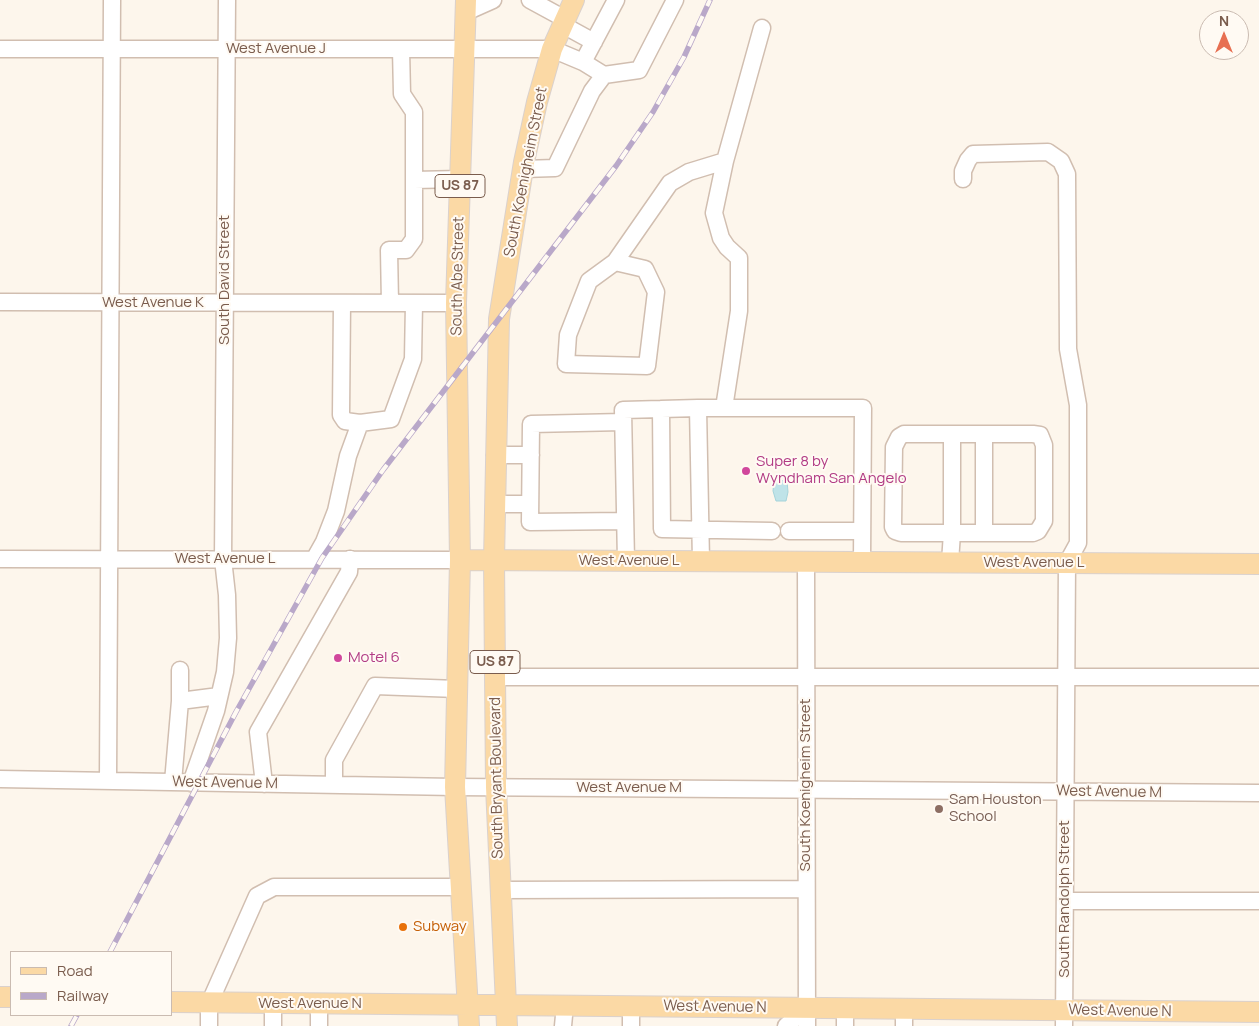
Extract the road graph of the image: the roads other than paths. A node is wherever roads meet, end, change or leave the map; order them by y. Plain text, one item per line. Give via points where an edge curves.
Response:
1 (112, 0) edge
2 (227, 0) edge
3 (493, 0) edge
4 (574, 0) edge
5 (616, 0) edge
6 (675, 0) edge
7 (537, 2) edge
8 (466, 6) edge
9 (564, 22) junction
10 (762, 28) dead end
11 (594, 42) junction
12 (0, 49) edge
13 (112, 49) junction
14 (226, 49) junction
15 (401, 49) junction
16 (465, 49) junction
17 (552, 49) junction
18 (583, 62) junction
19 (604, 74) junction
20 (725, 161) junction
21 (523, 169) junction
22 (963, 179) dead end
23 (414, 180) junction
24 (460, 180) junction
25 (615, 262) junction
26 (0, 302) edge
27 (110, 303) junction
28 (225, 303) junction
29 (342, 303) junction
30 (390, 303) junction
31 (414, 303) junction
32 (456, 303) junction
33 (499, 319) joint
34 (698, 408) junction
35 (724, 408) junction
36 (660, 410) junction
37 (623, 422) junction
38 (360, 423) junction
39 (952, 434) junction
40 (984, 434) junction
41 (495, 455) junction
42 (531, 455) junction
43 (495, 504) junction
44 (530, 504) junction
45 (625, 521) junction
46 (700, 530) junction
47 (772, 531) dead end
48 (789, 531) dead end
49 (862, 531) junction
50 (952, 533) junction
51 (984, 533) junction
52 (315, 558) junction
53 (0, 559) edge
54 (109, 559) junction
55 (223, 559) junction
56 (350, 559) junction
57 (460, 560) junction
58 (494, 560) junction
59 (626, 561) junction
60 (701, 561) junction
61 (806, 562) junction
62 (862, 562) junction
63 (950, 562) junction
64 (1066, 563) junction
65 (1259, 564) edge
66 (180, 670) dead end
67 (495, 676) junction
68 (806, 677) junction
69 (1066, 677) junction
70 (1259, 677) edge
71 (457, 689) junction
72 (219, 696) junction
73 (180, 701) junction
74 (0, 779) edge
75 (108, 781) junction
76 (172, 782) junction
77 (191, 782) junction
78 (264, 784) junction
79 (334, 785) junction
80 (455, 787) junction
81 (496, 787) junction
82 (806, 790) junction
83 (1065, 791) junction
84 (1259, 793) edge
85 (461, 887) junction
86 (806, 889) junction
87 (500, 890) junction
88 (1064, 901) junction
89 (1259, 902) edge
90 (172, 1002) edge
91 (209, 1004) junction
92 (273, 1004) junction
93 (320, 1004) junction
94 (468, 1004) junction
95 (506, 1005) junction
96 (565, 1005) junction
97 (632, 1006) junction
98 (1259, 1012) edge
99 (806, 1017) edge
100 (845, 1017) edge
101 (904, 1017) edge
102 (1064, 1018) edge
103 (209, 1026) edge
104 (273, 1026) edge
105 (320, 1026) edge
106 (469, 1026) edge
107 (507, 1026) edge
108 (564, 1026) edge
109 (631, 1026) edge
110 (786, 1026) edge

1 - 13 street
2 - 14 street, South David Street
3 - 8 street
4 - 9 main road, South Koenigheim Street / US 87
5 - 11 street
6 - 19 street via 639,70
7 - 9 street
8 - 16 main road, South Abe Street / US 87
9 - 11 street
9 - 17 main road, South Koenigheim Street / US 87
10 - 20 street
11 - 18 street
12 - 13 street, West Avenue J
13 - 14 street, West Avenue J
13 - 27 street
14 - 15 street, West Avenue J
14 - 28 street, South David Street
15 - 16 street, West Avenue J
15 - 23 street via 402,94 414,112
16 - 17 street, West Avenue J
16 - 24 main road, South Abe Street / US 87
17 - 18 street
17 - 21 main road, South Koenigheim Street / US 87
18 - 19 street
19 - 21 street via 592,91 556,168
20 - 25 street via 689,172 670,183
20 - 35 street via 714,213 721,238 738,258 739,311
21 - 33 main road, South Koenigheim Street / US 87
22 - 64 street via 963,171 974,154 1048,152 1061,161 1067,174 1068,349 1078,405 1078,543
23 - 24 street
23 - 30 street via 414,239 406,250 389,250
24 - 32 main road, South Abe Street / US 87
25 - 25 street via 589,282 568,335 566,364 648,366 656,292 645,269
26 - 27 street, West Avenue K
27 - 28 street, West Avenue K
27 - 54 street
28 - 29 street, West Avenue K
28 - 55 street, South David Street
29 - 30 street, West Avenue K
29 - 38 street via 341,415 345,421
30 - 31 street, West Avenue K
31 - 32 street, West Avenue K
31 - 38 street via 412,359 391,419
32 - 57 main road, South Abe Street / US 87
33 - 41 main road, South Bryant Boulevard / US 87
34 - 35 street
34 - 36 street
34 - 46 street
35 - 49 street via 863,408
36 - 37 street via 623,410
36 - 46 street via 662,529
37 - 42 street via 531,424
37 - 45 street
38 - 52 street via 348,456 336,511
39 - 40 street
39 - 50 street
39 - 50 street via 904,434 896,440 893,527 901,533
40 - 51 street
40 - 51 street via 1040,435 1044,445 1044,521 1042,527 1033,533
41 - 42 street
41 - 43 main road, South Bryant Boulevard / US 87
42 - 44 street
43 - 44 street
43 - 58 main road, South Bryant Boulevard / US 87
44 - 45 street via 530,522
45 - 59 street
46 - 47 street
46 - 60 street
48 - 49 street
49 - 62 street
50 - 51 street
50 - 63 street
52 - 55 street, West Avenue L
52 - 56 street, West Avenue L
53 - 54 street, West Avenue L
54 - 55 street, West Avenue L
54 - 75 street
55 - 72 street, South David Street via 228,595 228,638
56 - 57 street, West Avenue L
56 - 78 street via 349,572 258,732
57 - 58 main road, West Avenue L
57 - 71 main road, US 87
58 - 59 main road, West Avenue L
58 - 67 main road, South Bryant Boulevard / US 87
59 - 60 main road, West Avenue L
60 - 61 main road, West Avenue L
61 - 62 main road, West Avenue L
61 - 68 street, South Koenigheim Street
62 - 63 main road, West Avenue L
63 - 64 main road, West Avenue L
64 - 65 main road, West Avenue L
64 - 69 street, South Randolph Street
66 - 73 street
67 - 68 street
67 - 81 main road, South Bryant Boulevard / US 87
68 - 69 street
68 - 82 street, South Koenigheim Street
69 - 70 street
69 - 83 street, South Randolph Street
71 - 79 street via 375,686 334,760
71 - 80 main road, US 87
72 - 73 street
72 - 77 street, South David Street
73 - 76 street
74 - 75 street, West Avenue M
75 - 76 street, West Avenue M
76 - 77 street, West Avenue M
77 - 78 street, West Avenue M
78 - 79 street, West Avenue M
79 - 80 street, West Avenue M
80 - 81 street, West Avenue M
80 - 85 main road, US 87
81 - 82 street, West Avenue M
81 - 87 main road, South Bryant Boulevard / US 87
82 - 83 street, West Avenue M
82 - 86 street, South Koenigheim Street
83 - 84 street, West Avenue M
83 - 88 street, South Randolph Street
85 - 91 street via 274,887 257,896
85 - 94 main road, US 87
86 - 87 street
86 - 99 street, South Koenigheim Street
87 - 95 main road, South Bryant Boulevard / US 87
88 - 89 street
88 - 102 street, South Randolph Street
90 - 91 main road, West Avenue N
91 - 92 main road, West Avenue N
91 - 103 street
92 - 93 main road, West Avenue N
92 - 104 street
93 - 94 main road, West Avenue N
93 - 105 street
94 - 95 main road, West Avenue N
94 - 106 main road, US 87
95 - 96 main road, West Avenue N
95 - 107 main road, South Bryant Boulevard / US 87
96 - 97 main road, West Avenue N
96 - 108 street
97 - 99 main road, West Avenue N
97 - 109 street
98 - 102 main road, West Avenue N
99 - 100 main road, West Avenue N
99 - 110 street
100 - 101 main road, West Avenue N
101 - 102 main road, West Avenue N

